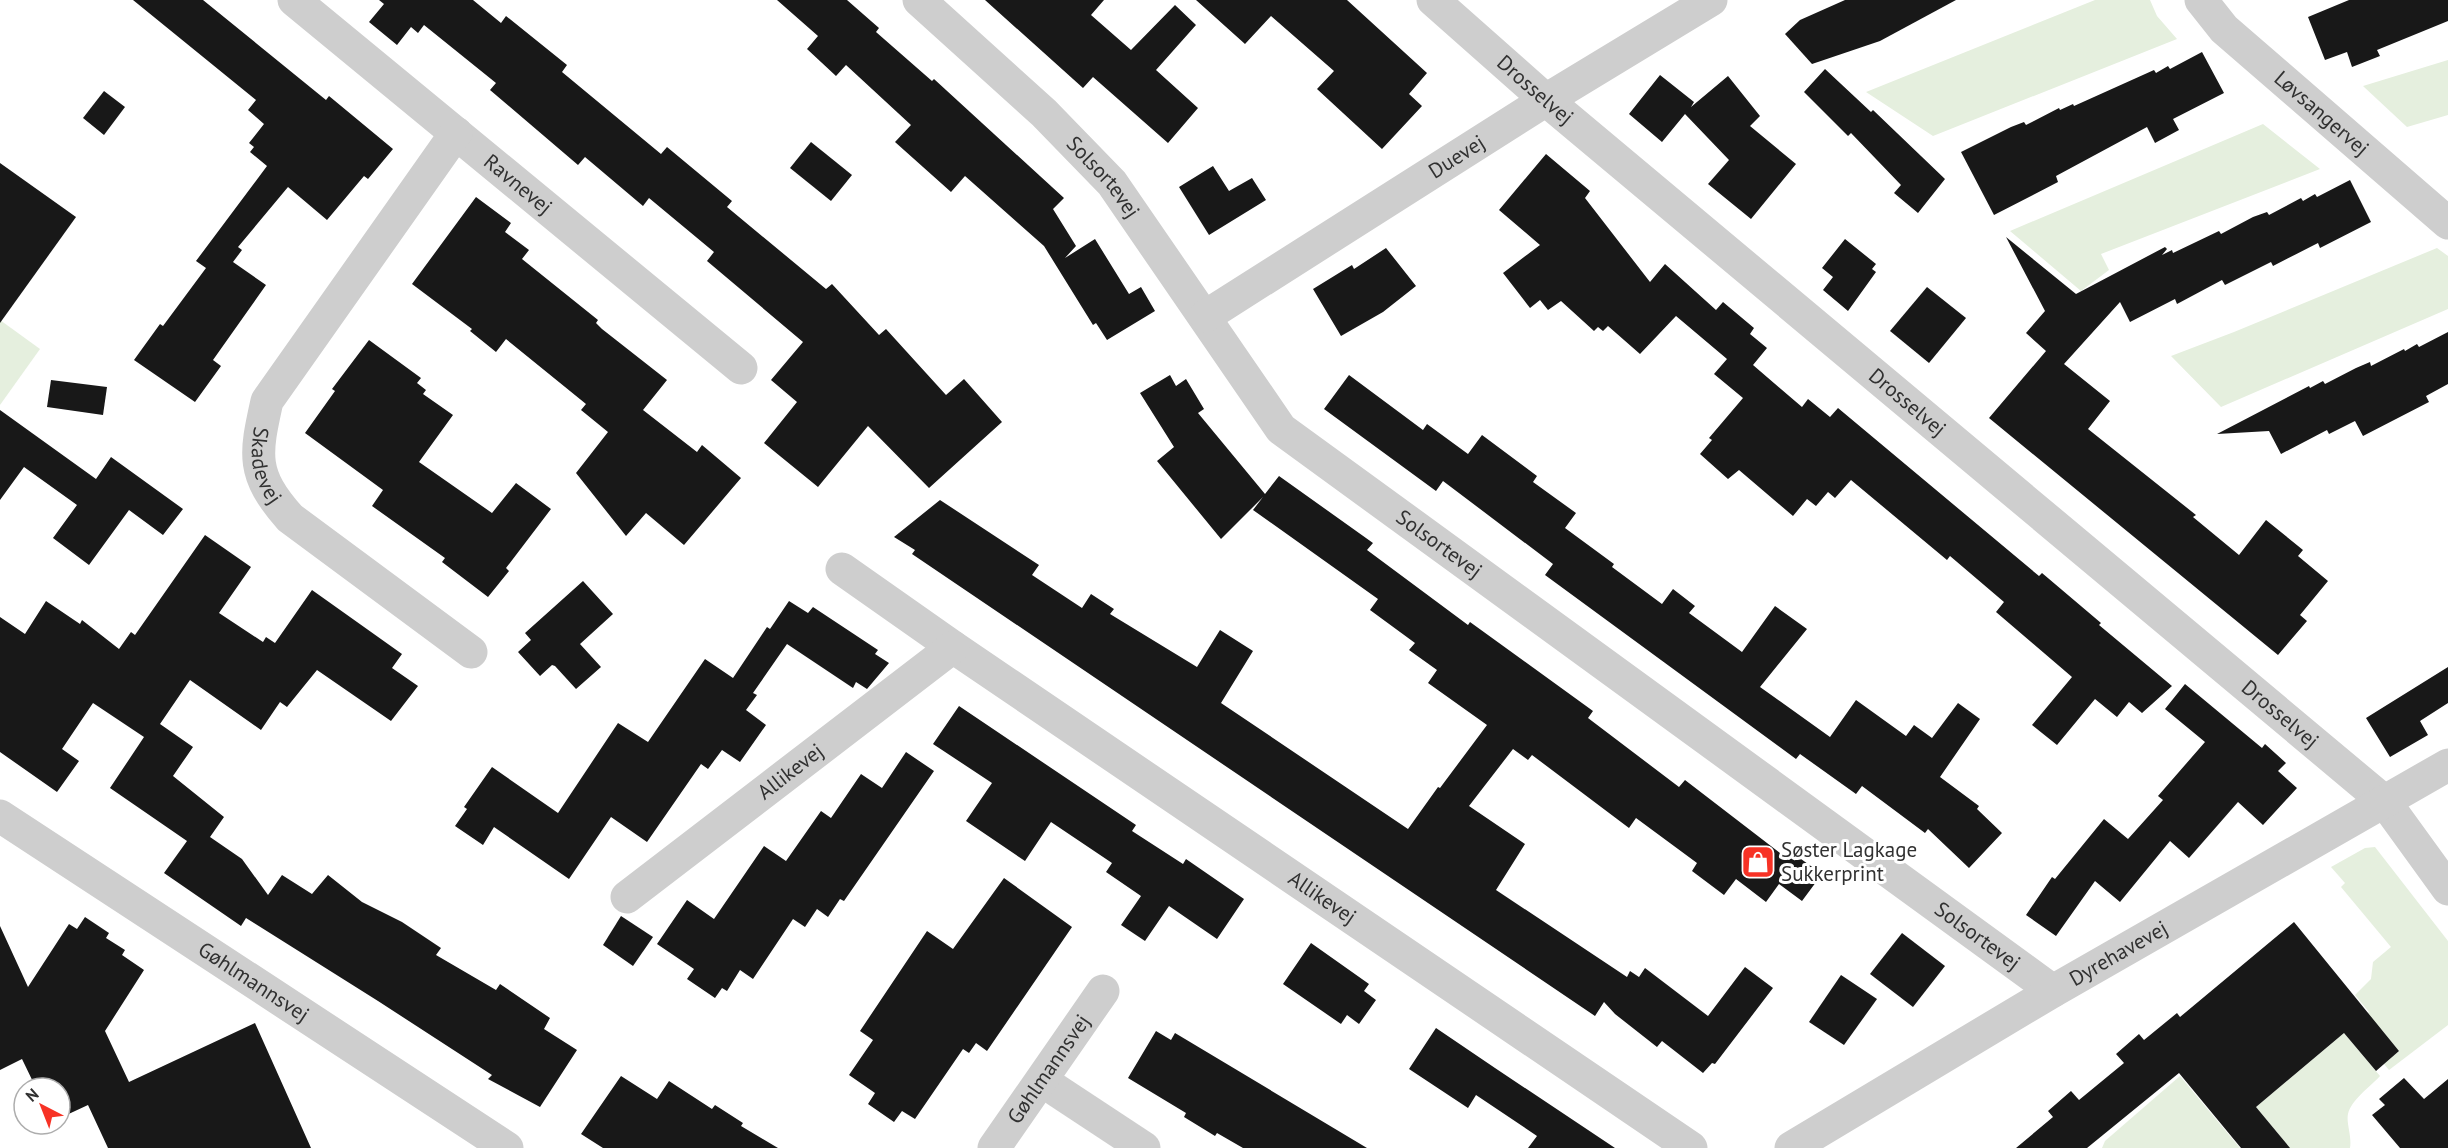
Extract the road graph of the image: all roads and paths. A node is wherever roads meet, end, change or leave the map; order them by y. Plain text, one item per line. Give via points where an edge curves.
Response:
1 (294, 0) edge
2 (919, 0) edge
3 (1433, 0) edge
4 (1711, 0) edge
5 (2201, 0) edge
6 (1546, 100) junction
7 (456, 133) junction
8 (2448, 223) edge
9 (1206, 316) junction
10 (741, 368) dead end
11 (842, 569) dead end
12 (953, 647) junction
13 (471, 652) dead end
14 (2448, 765) edge
15 (2385, 802) junction
16 (0, 816) edge
17 (2448, 889) edge
18 (627, 897) dead end
19 (2053, 991) junction
20 (1103, 992) dead end
21 (1056, 1090) dead end
22 (507, 1148) edge
23 (994, 1148) edge
24 (1144, 1148) edge
25 (1691, 1148) edge
26 (1791, 1148) edge

1 - 7 street, Ravnevej
2 - 9 street, Solsortevej via 1044,113 1112,183
3 - 6 street, Drosselvej
4 - 6 street, Duevej
5 - 8 street, Løvsangervej via 2224,28
6 - 9 street, Duevej
6 - 15 street, Drosselvej
7 - 10 street, Ravnevej
7 - 13 street, Skadevej via 267,401 257,447 271,497 290,518
9 - 19 street, Solsortevej via 1281,429
11 - 12 street, Allikevej
12 - 18 street, Allikevej
12 - 25 street, Allikevej
14 - 15 street, Dyrehavevej
15 - 17 street, Drosselvej
15 - 19 street, Dyrehavevej
16 - 22 street, Gøhlmannsvej
19 - 26 street, Dyrehavevej
20 - 23 street, Gøhlmannsvej
21 - 24 street

